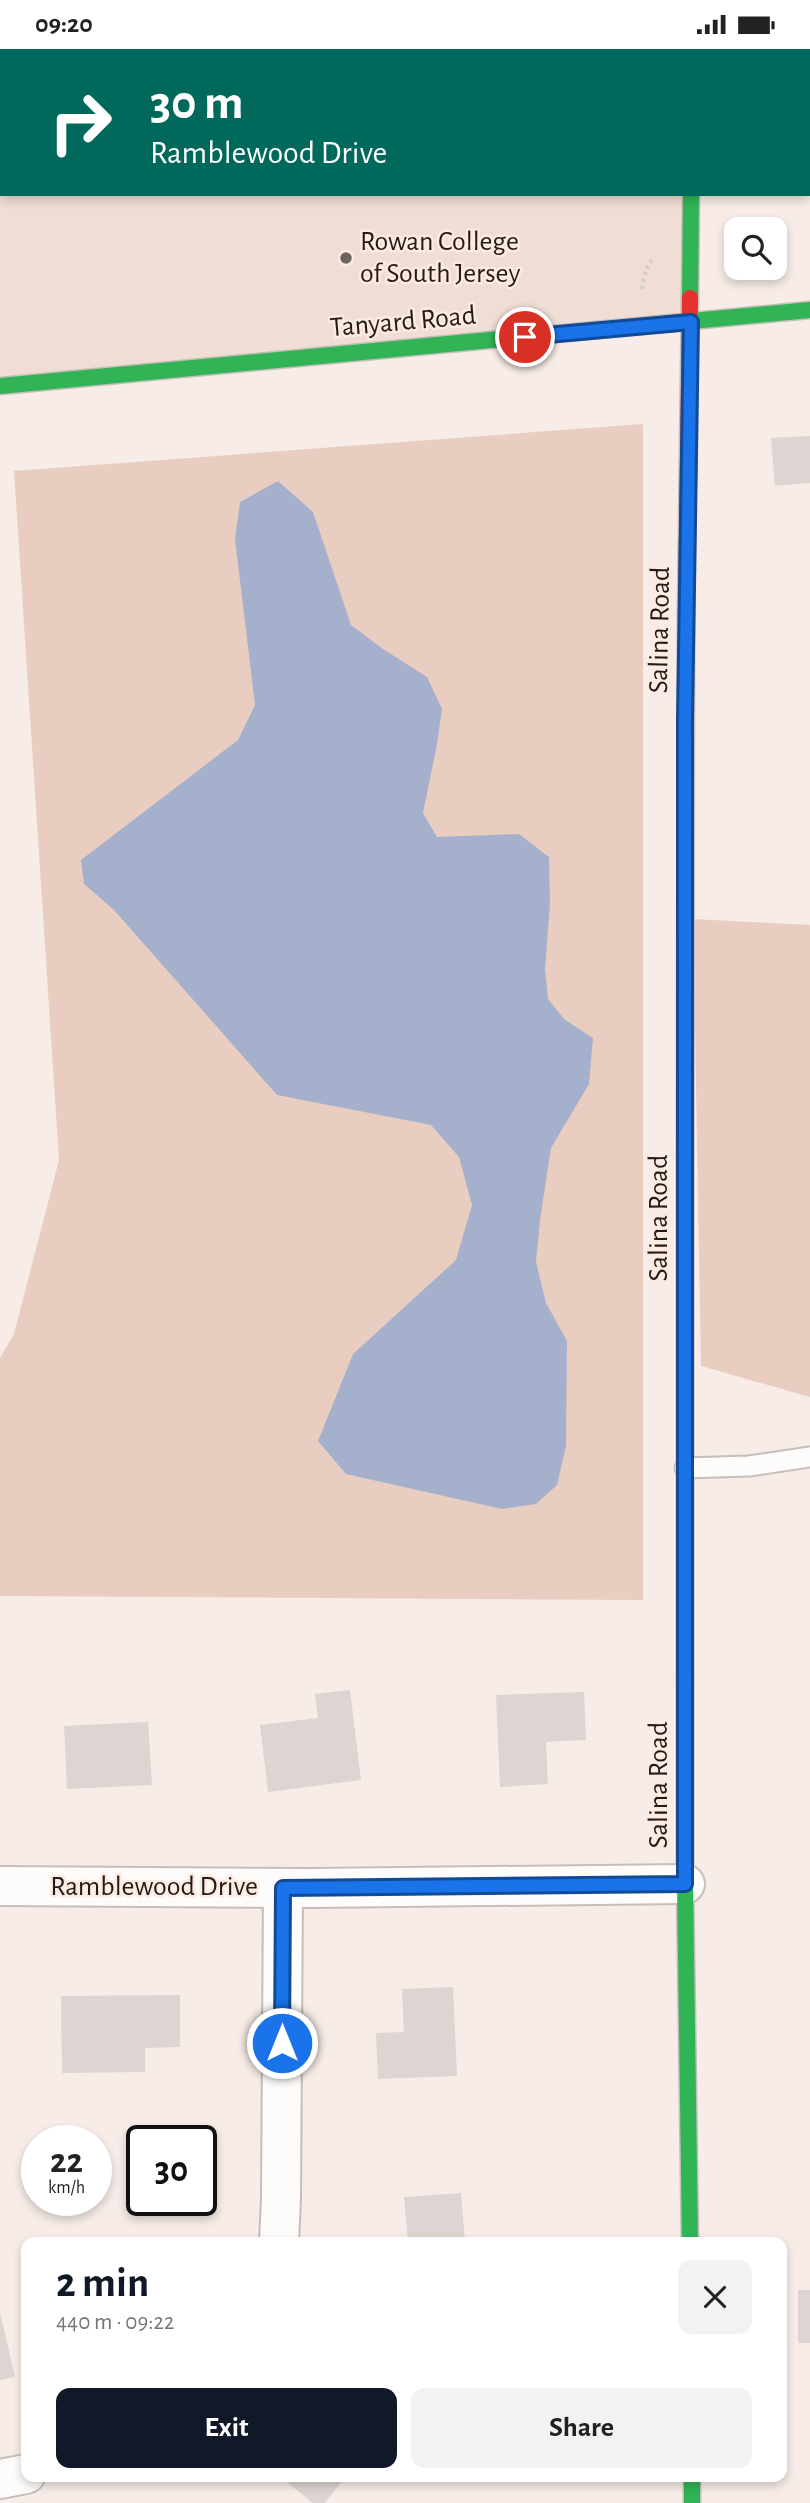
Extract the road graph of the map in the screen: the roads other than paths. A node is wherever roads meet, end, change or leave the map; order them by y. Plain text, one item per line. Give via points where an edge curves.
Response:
1 (691, 196) edge
2 (810, 310) edge
3 (691, 322) junction
4 (0, 386) edge
5 (810, 1457) edge
6 (685, 1468) junction
7 (685, 1884) junction
8 (0, 1886) edge
9 (283, 1888) junction
10 (279, 2237) edge
11 (690, 2237) edge
12 (21, 2475) edge
13 (0, 2479) edge
14 (692, 2482) edge
15 (692, 2503) edge

1 - 3 street, Salina Road
2 - 3 street, Tanyard Road
3 - 4 street, Tanyard Road
3 - 6 street, Salina Road via 685,719
5 - 6 lane via 749,1466
6 - 7 street, Salina Road
7 - 9 street, Ramblewood Drive
7 - 11 street, Salina Road
8 - 9 street, Ramblewood Drive
9 - 10 street
12 - 13 street
14 - 15 street

